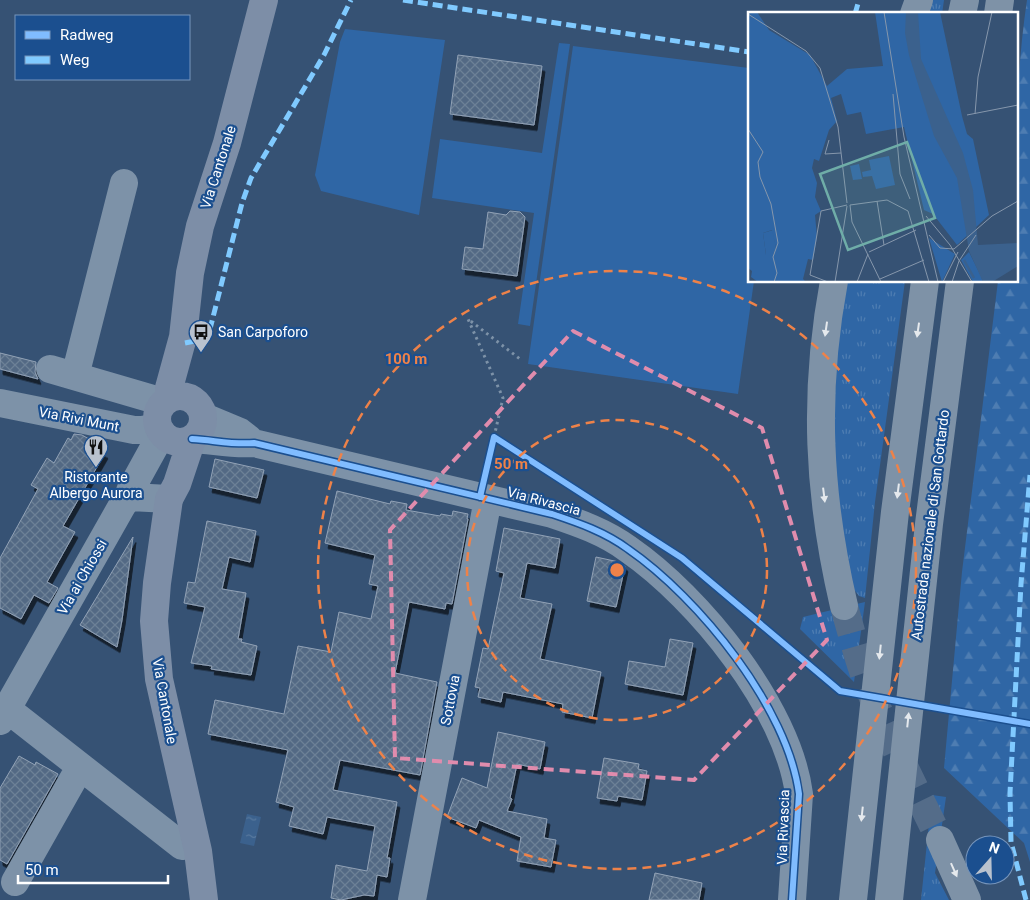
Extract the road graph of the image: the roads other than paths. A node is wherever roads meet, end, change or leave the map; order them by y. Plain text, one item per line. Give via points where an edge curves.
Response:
1 (264, 0) edge
2 (124, 183) dead end
3 (834, 282) edge
4 (925, 282) edge
5 (960, 282) edge
6 (0, 403) edge
7 (177, 417) junction
8 (130, 497) junction
9 (169, 499) junction
10 (488, 499) junction
11 (844, 606) tunnel mouth
12 (3, 715) edge
13 (80, 767) junction
14 (904, 769) junction
15 (940, 840) tunnel mouth
16 (182, 846) dead end
17 (15, 882) dead end
18 (204, 900) edge
19 (412, 900) edge
20 (792, 900) edge
21 (854, 900) edge
22 (889, 900) edge
23 (901, 900) edge
24 (967, 900) edge

1 - 7 main road, Via Cantonale via 227,144 200,226 190,273 183,337 172,378
2 - 7 street via 63,372 115,389
3 -> 11 highway via 823,359 820,446 830,537
4 -> 21 highway via 894,522
14 -> 5 highway, Autostrada nazionale di San Gottardo via 929,524
6 - 7 street, Via Rivi Munt via 134,430
7 - 8 street, Via ai Chiossi via 130,491
7 - 9 main road, Via Cantonale via 177,484
7 - 10 street, Via Rivascia via 211,440 237,445 254,443
8 - 9 street
8 - 12 street, Via ai Chiossi via 123,504
9 - 18 main road, Via Cantonale via 155,604 155,648 165,709 198,851
10 - 19 street, Sottovia
10 - 20 street, Via Rivascia via 581,523 628,548 688,602 745,671 777,725 797,777 799,810
12 - 13 street
13 - 16 street
13 - 17 street
14 - 22 highway
14 - 23 highway
15 -> 24 highway

